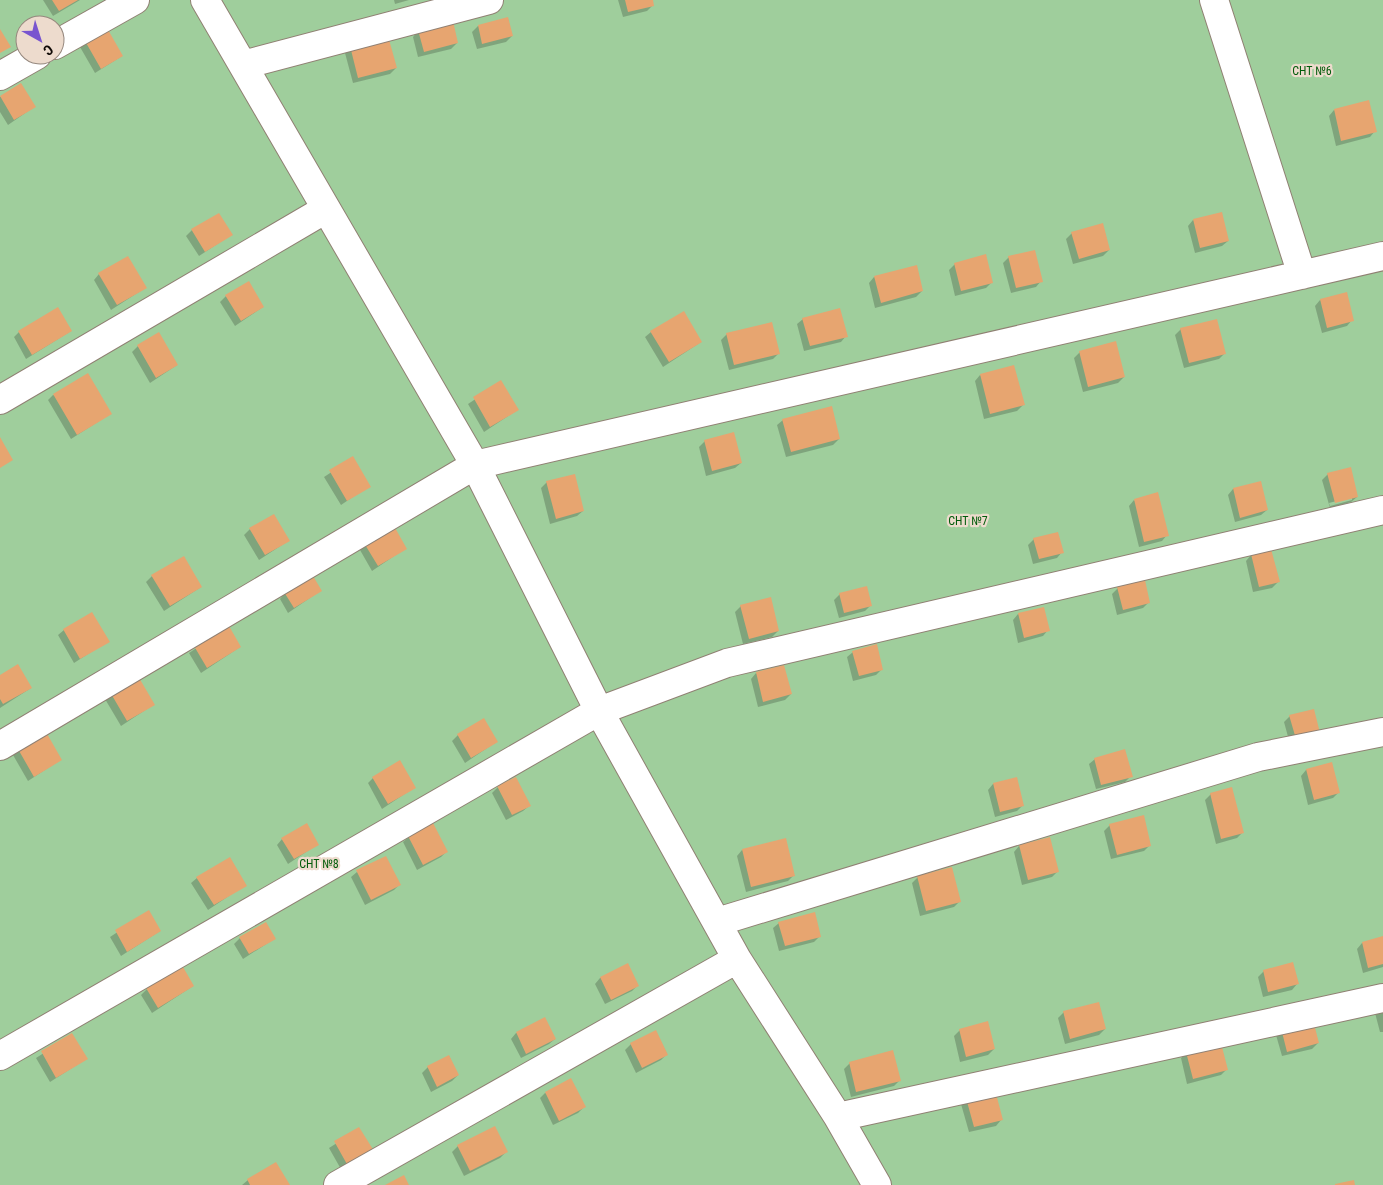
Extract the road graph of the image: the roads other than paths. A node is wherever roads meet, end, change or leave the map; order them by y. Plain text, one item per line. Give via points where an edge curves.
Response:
1 (135, 0) edge
2 (205, 0) edge
3 (489, 0) edge
4 (1214, 0) edge
5 (65, 39) edge
6 (19, 65) edge
7 (243, 65) junction
8 (0, 76) edge
9 (326, 209) junction
10 (1383, 256) edge
11 (1302, 275) junction
12 (0, 400) edge
13 (475, 465) junction
14 (1383, 510) edge
15 (599, 711) junction
16 (1383, 732) edge
17 (0, 746) edge
18 (717, 922) junction
19 (737, 959) junction
20 (1383, 998) edge
21 (0, 1056) edge
22 (838, 1117) junction
23 (338, 1185) edge
24 (877, 1185) edge

1 - 5 street
2 - 7 street
3 - 7 street
4 - 11 street
6 - 8 street
7 - 9 street
9 - 12 street
9 - 13 street
10 - 11 street
11 - 13 street
13 - 15 street
13 - 17 street
14 - 15 street via 728,662
15 - 18 street
15 - 21 street
16 - 18 street via 1258,757
18 - 19 street
19 - 22 street
19 - 23 street
20 - 22 street
22 - 24 street

